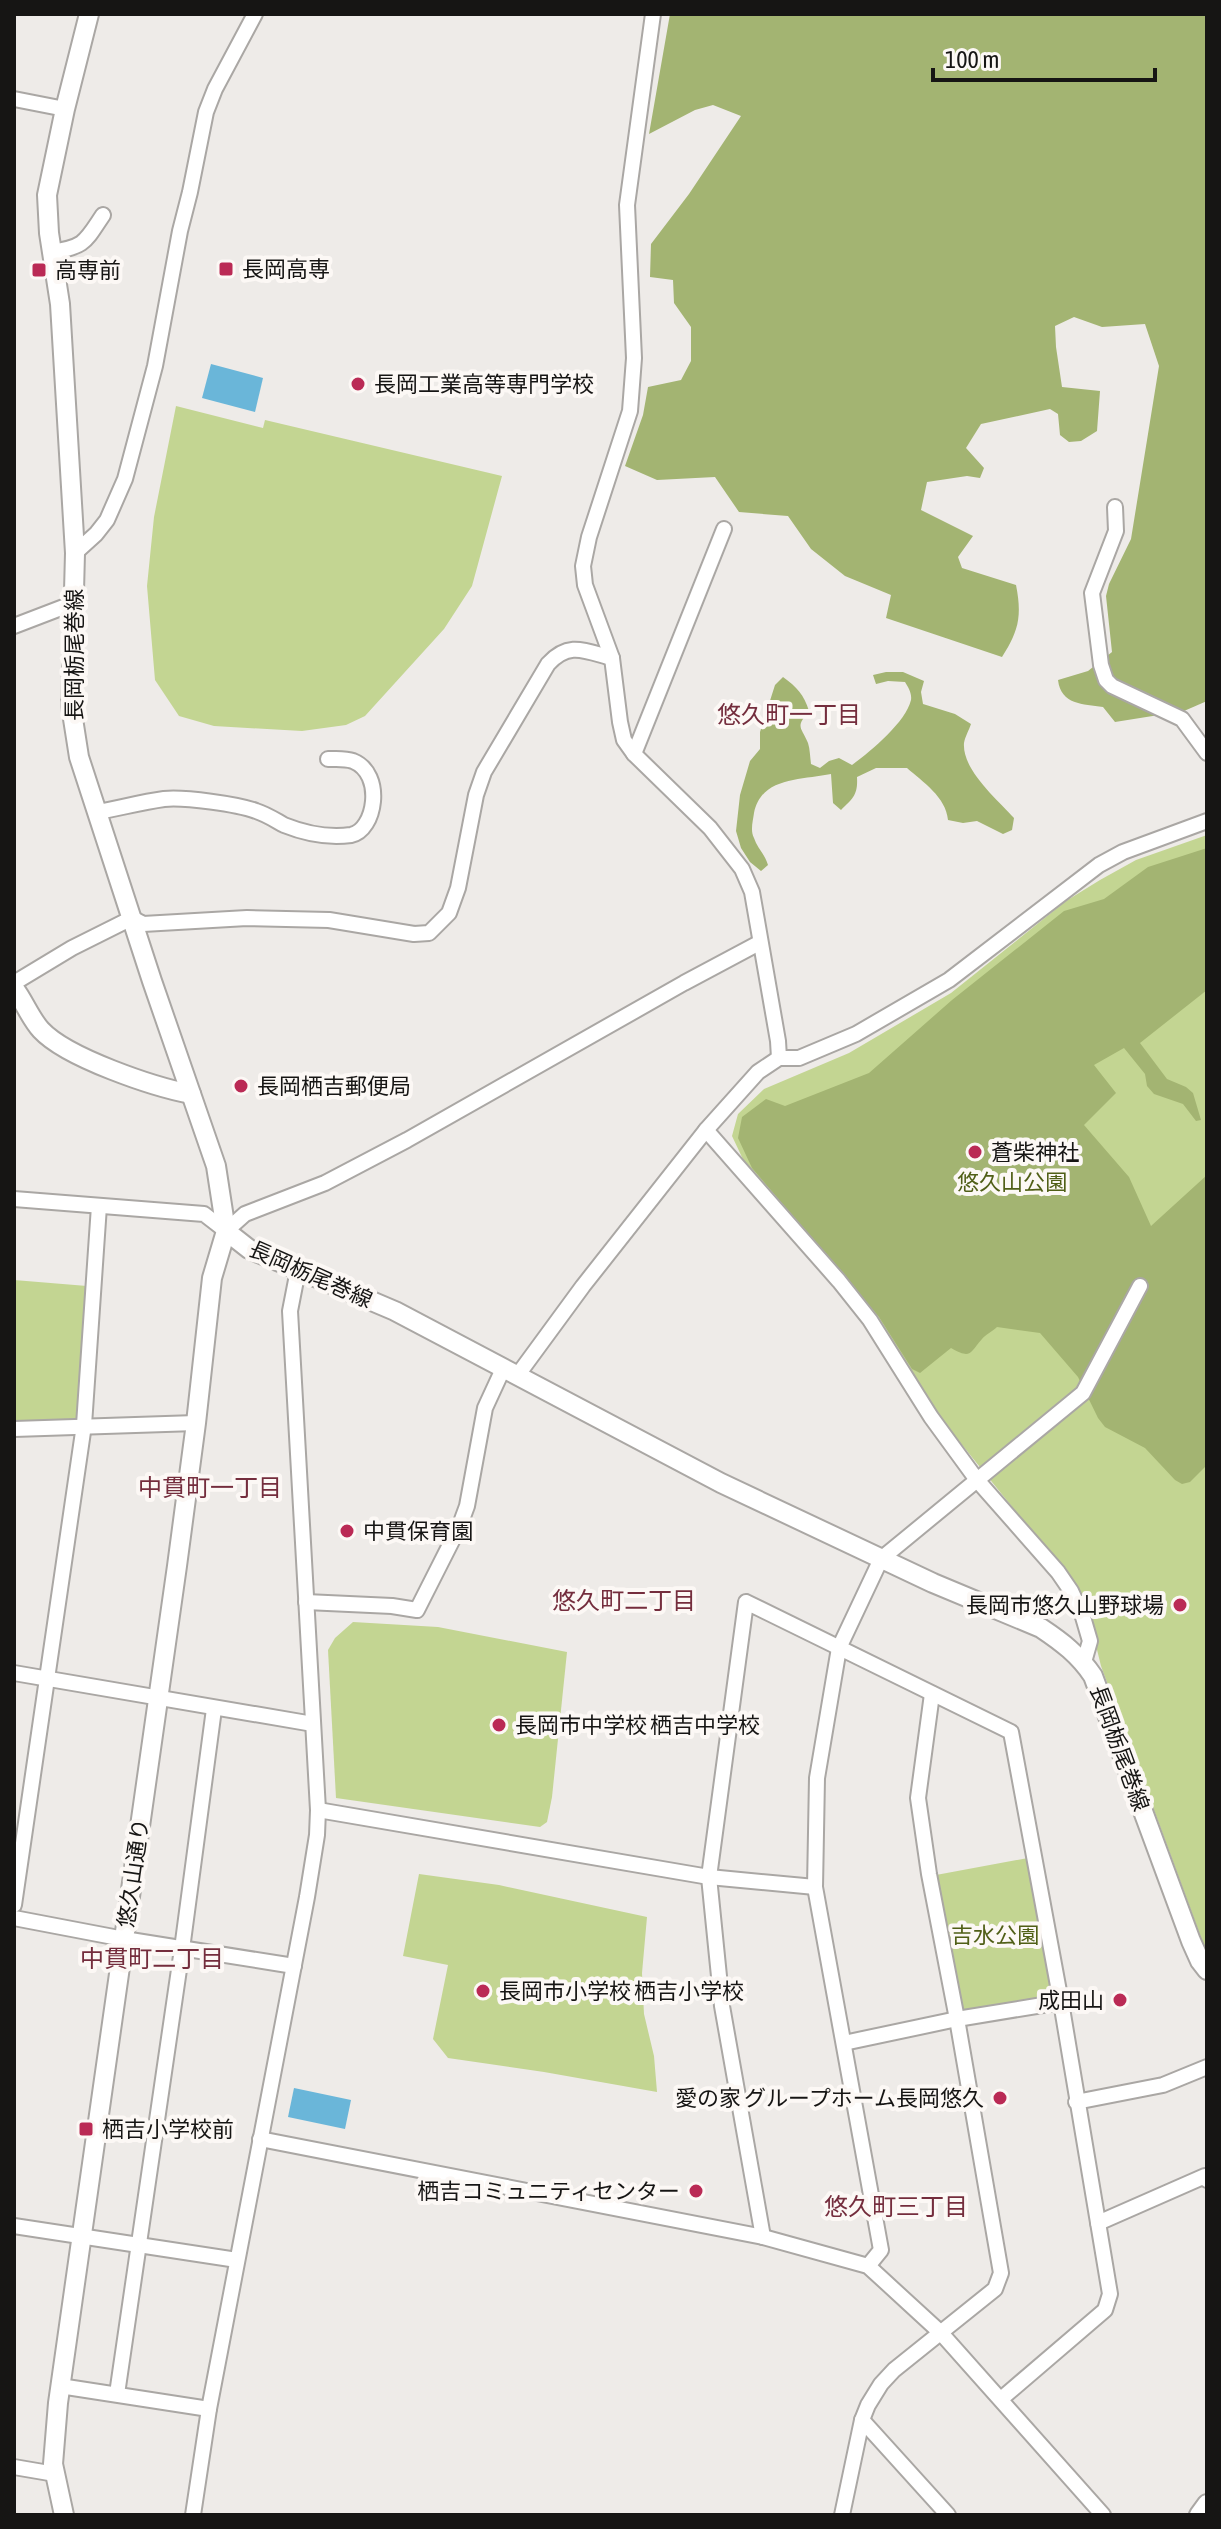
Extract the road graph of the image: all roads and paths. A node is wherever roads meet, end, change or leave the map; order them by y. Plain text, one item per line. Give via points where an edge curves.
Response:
1 (89, 14) edge
2 (255, 14) edge
3 (653, 14) edge
4 (14, 99) edge
5 (65, 109) junction
6 (103, 215) dead end
7 (51, 252) junction
8 (1115, 507) dead end
9 (724, 529) dead end
10 (75, 553) junction
11 (74, 603) junction
12 (14, 626) edge
13 (612, 658) junction
14 (1207, 753) edge
15 (634, 754) junction
16 (328, 759) dead end
17 (98, 812) junction
18 (1207, 821) edge
19 (132, 918) junction
20 (759, 943) junction
21 (14, 985) edge
22 (779, 1058) junction
23 (191, 1094) junction
24 (706, 1130) junction
25 (14, 1199) edge
26 (99, 1206) junction
27 (226, 1231) junction
28 (298, 1270) junction
29 (1140, 1286) dead end
30 (510, 1373) junction
31 (196, 1423) junction
32 (84, 1425) junction
33 (14, 1429) edge
34 (977, 1480) junction
35 (881, 1559) junction
36 (306, 1602) junction
37 (839, 1648) junction
38 (1084, 1662) junction
39 (14, 1673) edge
40 (45, 1679) junction
41 (932, 1694) junction
42 (158, 1698) junction
43 (214, 1709) junction
44 (313, 1724) junction
45 (318, 1810) junction
46 (709, 1877) junction
47 (815, 1887) junction
48 (14, 1905) edge
49 (14, 1918) edge
50 (124, 1939) junction
51 (182, 1949) junction
52 (294, 1966) junction
53 (1207, 1970) edge
54 (1061, 2002) junction
55 (957, 2019) junction
56 (844, 2043) junction
57 (1207, 2067) edge
58 (1076, 2102) junction
59 (260, 2139) junction
60 (1206, 2177) edge
61 (1098, 2223) junction
62 (14, 2226) edge
63 (81, 2237) junction
64 (763, 2237) junction
65 (139, 2246) junction
66 (237, 2260) junction
67 (868, 2266) junction
68 (941, 2333) junction
69 (60, 2386) junction
70 (117, 2394) junction
71 (1001, 2399) junction
72 (209, 2409) junction
73 (862, 2420) junction
74 (14, 2467) edge
75 (55, 2474) junction
76 (1207, 2504) edge
77 (1096, 2513) edge
78 (64, 2515) edge
79 (193, 2515) edge
80 (842, 2515) edge
81 (948, 2515) edge
82 (1199, 2515) edge

1 - 5 main road, 長岡栃尾巻線
2 - 10 street via 206,112 155,366 125,479 107,520
3 - 13 street via 627,205 634,358 630,411 583,566
4 - 5 street
5 - 7 main road, 長岡栃尾巻線 via 47,195
6 - 7 street via 83,244
7 - 10 main road, 長岡栃尾巻線 via 60,304
8 - 14 street via 1116,531 1092,593 1106,680 1182,719
9 - 15 street
10 - 11 main road, 長岡栃尾巻線
11 - 12 street
11 - 17 main road, 長岡栃尾巻線 via 73,730
13 - 15 street via 624,740
13 - 19 street via 575,649 562,651 548,664 484,772 458,888 449,913 429,933 329,920 143,924
15 - 20 street via 710,828 742,869 752,892
16 - 17 street via 350,759 371,777 372,803 361,831 354,835 299,831 254,810 167,799
17 - 19 main road, 長岡栃尾巻線
18 - 22 street via 1099,865 949,980 884,1019 799,1058
19 - 21 street
19 - 23 main road, 長岡栃尾巻線
20 - 22 street
20 - 27 street via 407,1140 325,1183 245,1214
21 - 23 main road via 39,1028 68,1052
22 - 24 street via 758,1072
23 - 27 main road, 長岡栃尾巻線 via 216,1166
24 - 30 street
24 - 34 street via 870,1320
25 - 26 street
26 - 27 street via 204,1214
26 - 32 street
27 - 28 main road, 長岡栃尾巻線 via 249,1249
27 - 31 main road, 悠久山通り via 212,1278
28 - 30 main road, 長岡栃尾巻線 via 395,1311
28 - 36 street via 290,1311
29 - 34 street via 1083,1393
30 - 35 main road, 長岡栃尾巻線
30 - 36 street via 485,1408 467,1506 417,1610
31 - 32 street
31 - 42 main road, 悠久山通り
32 - 33 street
32 - 40 street
34 - 35 street
34 - 38 street via 1071,1591 1090,1641
35 - 37 street
35 - 38 main road, 長岡栃尾巻線 via 1041,1628
36 - 44 street
37 - 41 street
37 - 46 street via 746,1602
37 - 47 street via 817,1778
38 - 53 main road, 長岡栃尾巻線 via 1103,1700 1191,1941
39 - 40 street
40 - 42 street
40 - 48 street
41 - 54 street via 1011,1732
41 - 55 street via 918,1798
42 - 43 street
42 - 50 main road, 悠久山通り
43 - 44 street
43 - 51 street
44 - 45 street
45 - 46 street
45 - 52 street
46 - 47 street
46 - 64 street via 722,2006
47 - 56 street
49 - 50 street
50 - 51 street
50 - 63 main road, 悠久山通り
51 - 52 street
51 - 65 street
52 - 59 street
54 - 55 street
54 - 58 street
55 - 56 street
55 - 68 street via 1001,2273 995,2289
56 - 67 street via 881,2250
57 - 58 street via 1163,2085
58 - 61 street
59 - 64 street
59 - 66 street
60 - 61 street
61 - 71 street via 1110,2294 1105,2310
62 - 63 street
63 - 65 street
63 - 69 main road, 悠久山通り
64 - 67 street
65 - 66 street
65 - 70 street
66 - 72 street
67 - 68 street
68 - 71 street
68 - 73 street via 881,2384
69 - 70 street
69 - 75 main road, 悠久山通り
70 - 72 street
71 - 77 street
72 - 79 street
73 - 80 street
73 - 81 street
74 - 75 street
75 - 78 main road, 悠久山通り
76 - 82 main road

